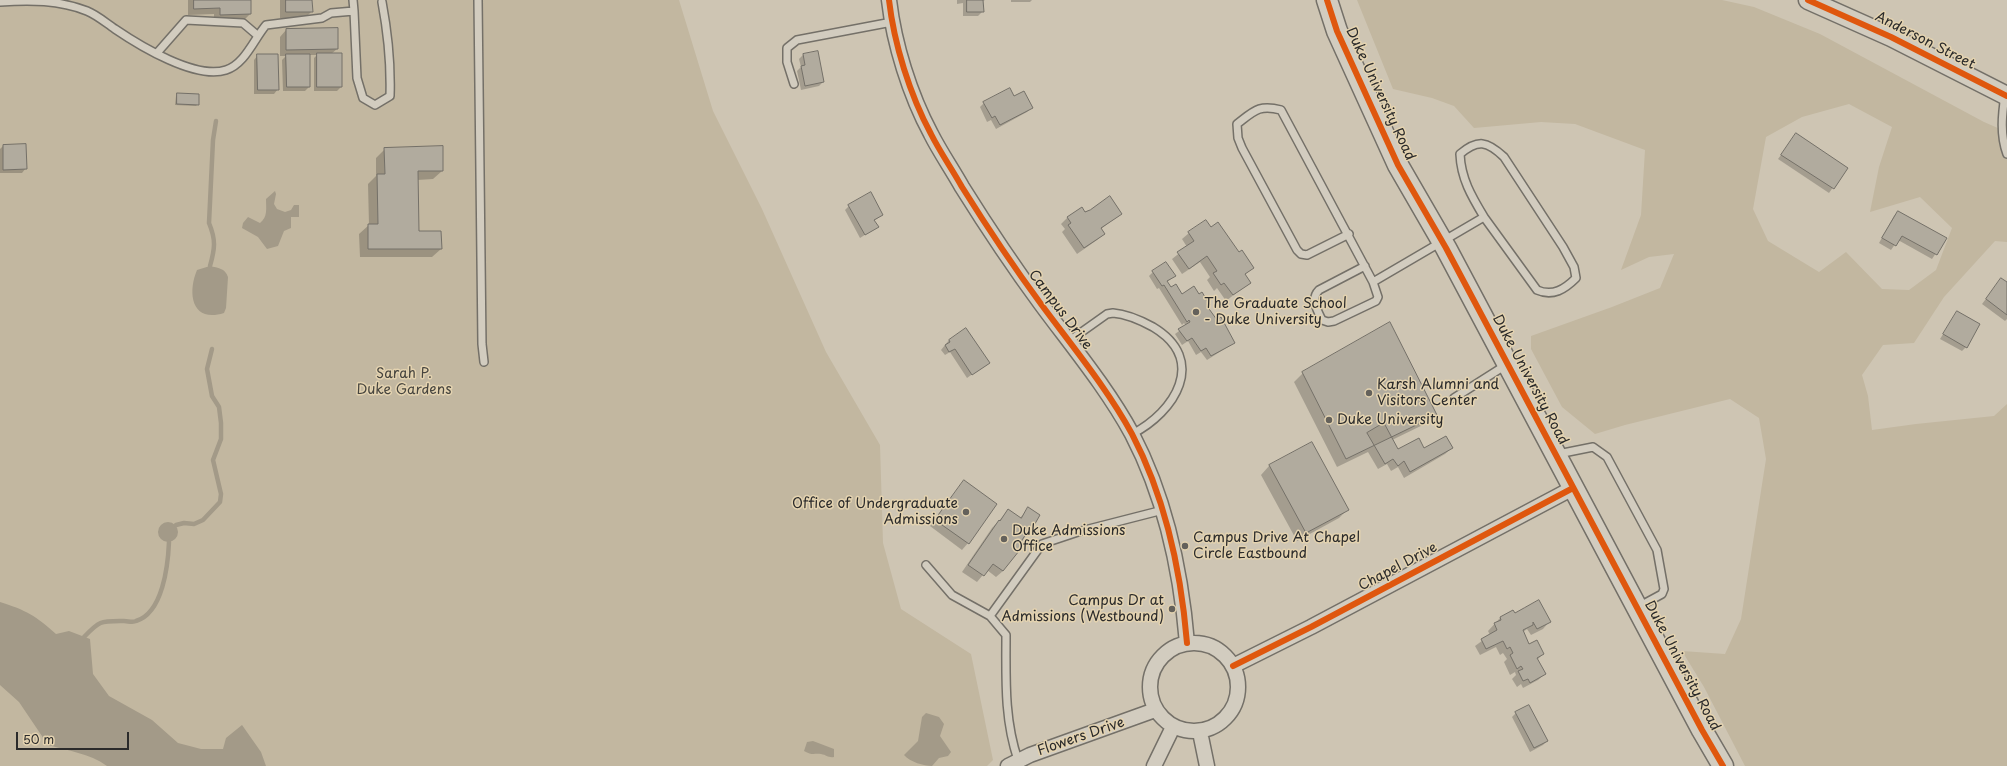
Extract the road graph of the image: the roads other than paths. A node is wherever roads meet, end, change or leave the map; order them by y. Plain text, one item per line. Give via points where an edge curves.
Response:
1 (353, 0) edge
2 (478, 0) edge
3 (889, 0) edge
4 (1327, 0) edge
5 (1808, 0) edge
6 (0, 2) edge
7 (382, 2) dead end
8 (354, 11) junction
9 (892, 22) junction
10 (257, 35) junction
11 (157, 53) junction
12 (794, 84) dead end
13 (2006, 96) edge
14 (2007, 154) edge
15 (1484, 218) junction
16 (1349, 234) junction
17 (1442, 241) junction
18 (1365, 266) junction
19 (1373, 282) junction
20 (1069, 341) junction
21 (484, 362) dead end
22 (1507, 364) junction
23 (1454, 398) dead end
24 (1132, 434) junction
25 (1556, 455) junction
26 (1573, 488) junction
27 (1163, 510) junction
28 (926, 565) dead end
29 (1637, 608) junction
30 (990, 616) junction
31 (1187, 643) junction
32 (1233, 666) junction
33 (1155, 710) junction
34 (1174, 727) junction
35 (1200, 732) junction
36 (1013, 763) edge
37 (1154, 766) edge
38 (1207, 766) edge
39 (1723, 766) edge

1 - 8 lane
2 - 21 lane
3 - 9 street, Campus Drive
4 - 17 main road, Duke University Road via 1337,31 1398,165
5 - 13 street, Anderson Street via 1891,37
6 - 11 lane via 63,2 88,11 144,48
7 - 8 lane via 390,96 375,105 362,98 358,78
8 - 10 lane via 266,25
9 - 12 lane via 797,40 787,48 787,62
9 - 20 street, Campus Drive via 915,99 931,135 1012,265
10 - 11 lane via 244,23 186,20
10 - 11 lane via 241,60 227,70 204,72
13 - 14 lane via 2002,120
15 - 15 lane via 1537,290 1546,294 1554,293 1567,287 1576,278 1574,266 1563,247 1504,157 1493,147 1483,144 1471,145 1460,154 1460,167 1465,184
15 - 17 lane
16 - 16 lane via 1281,110 1262,107 1237,124 1242,148 1296,250 1307,255
16 - 18 lane
17 - 19 lane
17 - 22 main road, Duke University Road
18 - 19 lane
18 - 19 lane via 1315,294 1313,299 1322,320 1334,321 1376,301 1378,297
20 - 24 street, Campus Drive
20 - 24 lane via 1107,314 1117,313 1146,323 1163,333 1179,354 1182,374 1176,394 1168,406 1141,430
22 - 23 lane
22 - 25 main road, Duke University Road
24 - 27 street, Campus Drive
25 - 26 main road, Duke University Road
25 - 29 lane via 1593,447 1608,456 1657,550 1664,580 1662,594
26 - 29 main road, Duke University Road
26 - 32 street, Chapel Drive
27 - 30 lane via 1042,544
27 - 31 street, Campus Drive via 1176,560
28 - 30 lane via 952,595
29 - 39 main road, Duke University Road
30 - 36 lane via 1006,635 1006,702
31 - 32 street via 1214,647 1225,655
31 - 33 street via 1173,647 1153,668 1149,682 1150,697
32 - 35 street via 1238,680 1234,708 1214,727
33 - 34 street via 1163,720
33 - 36 street, Flowers Drive
34 - 35 street via 1187,732
34 - 37 street
35 - 38 street

